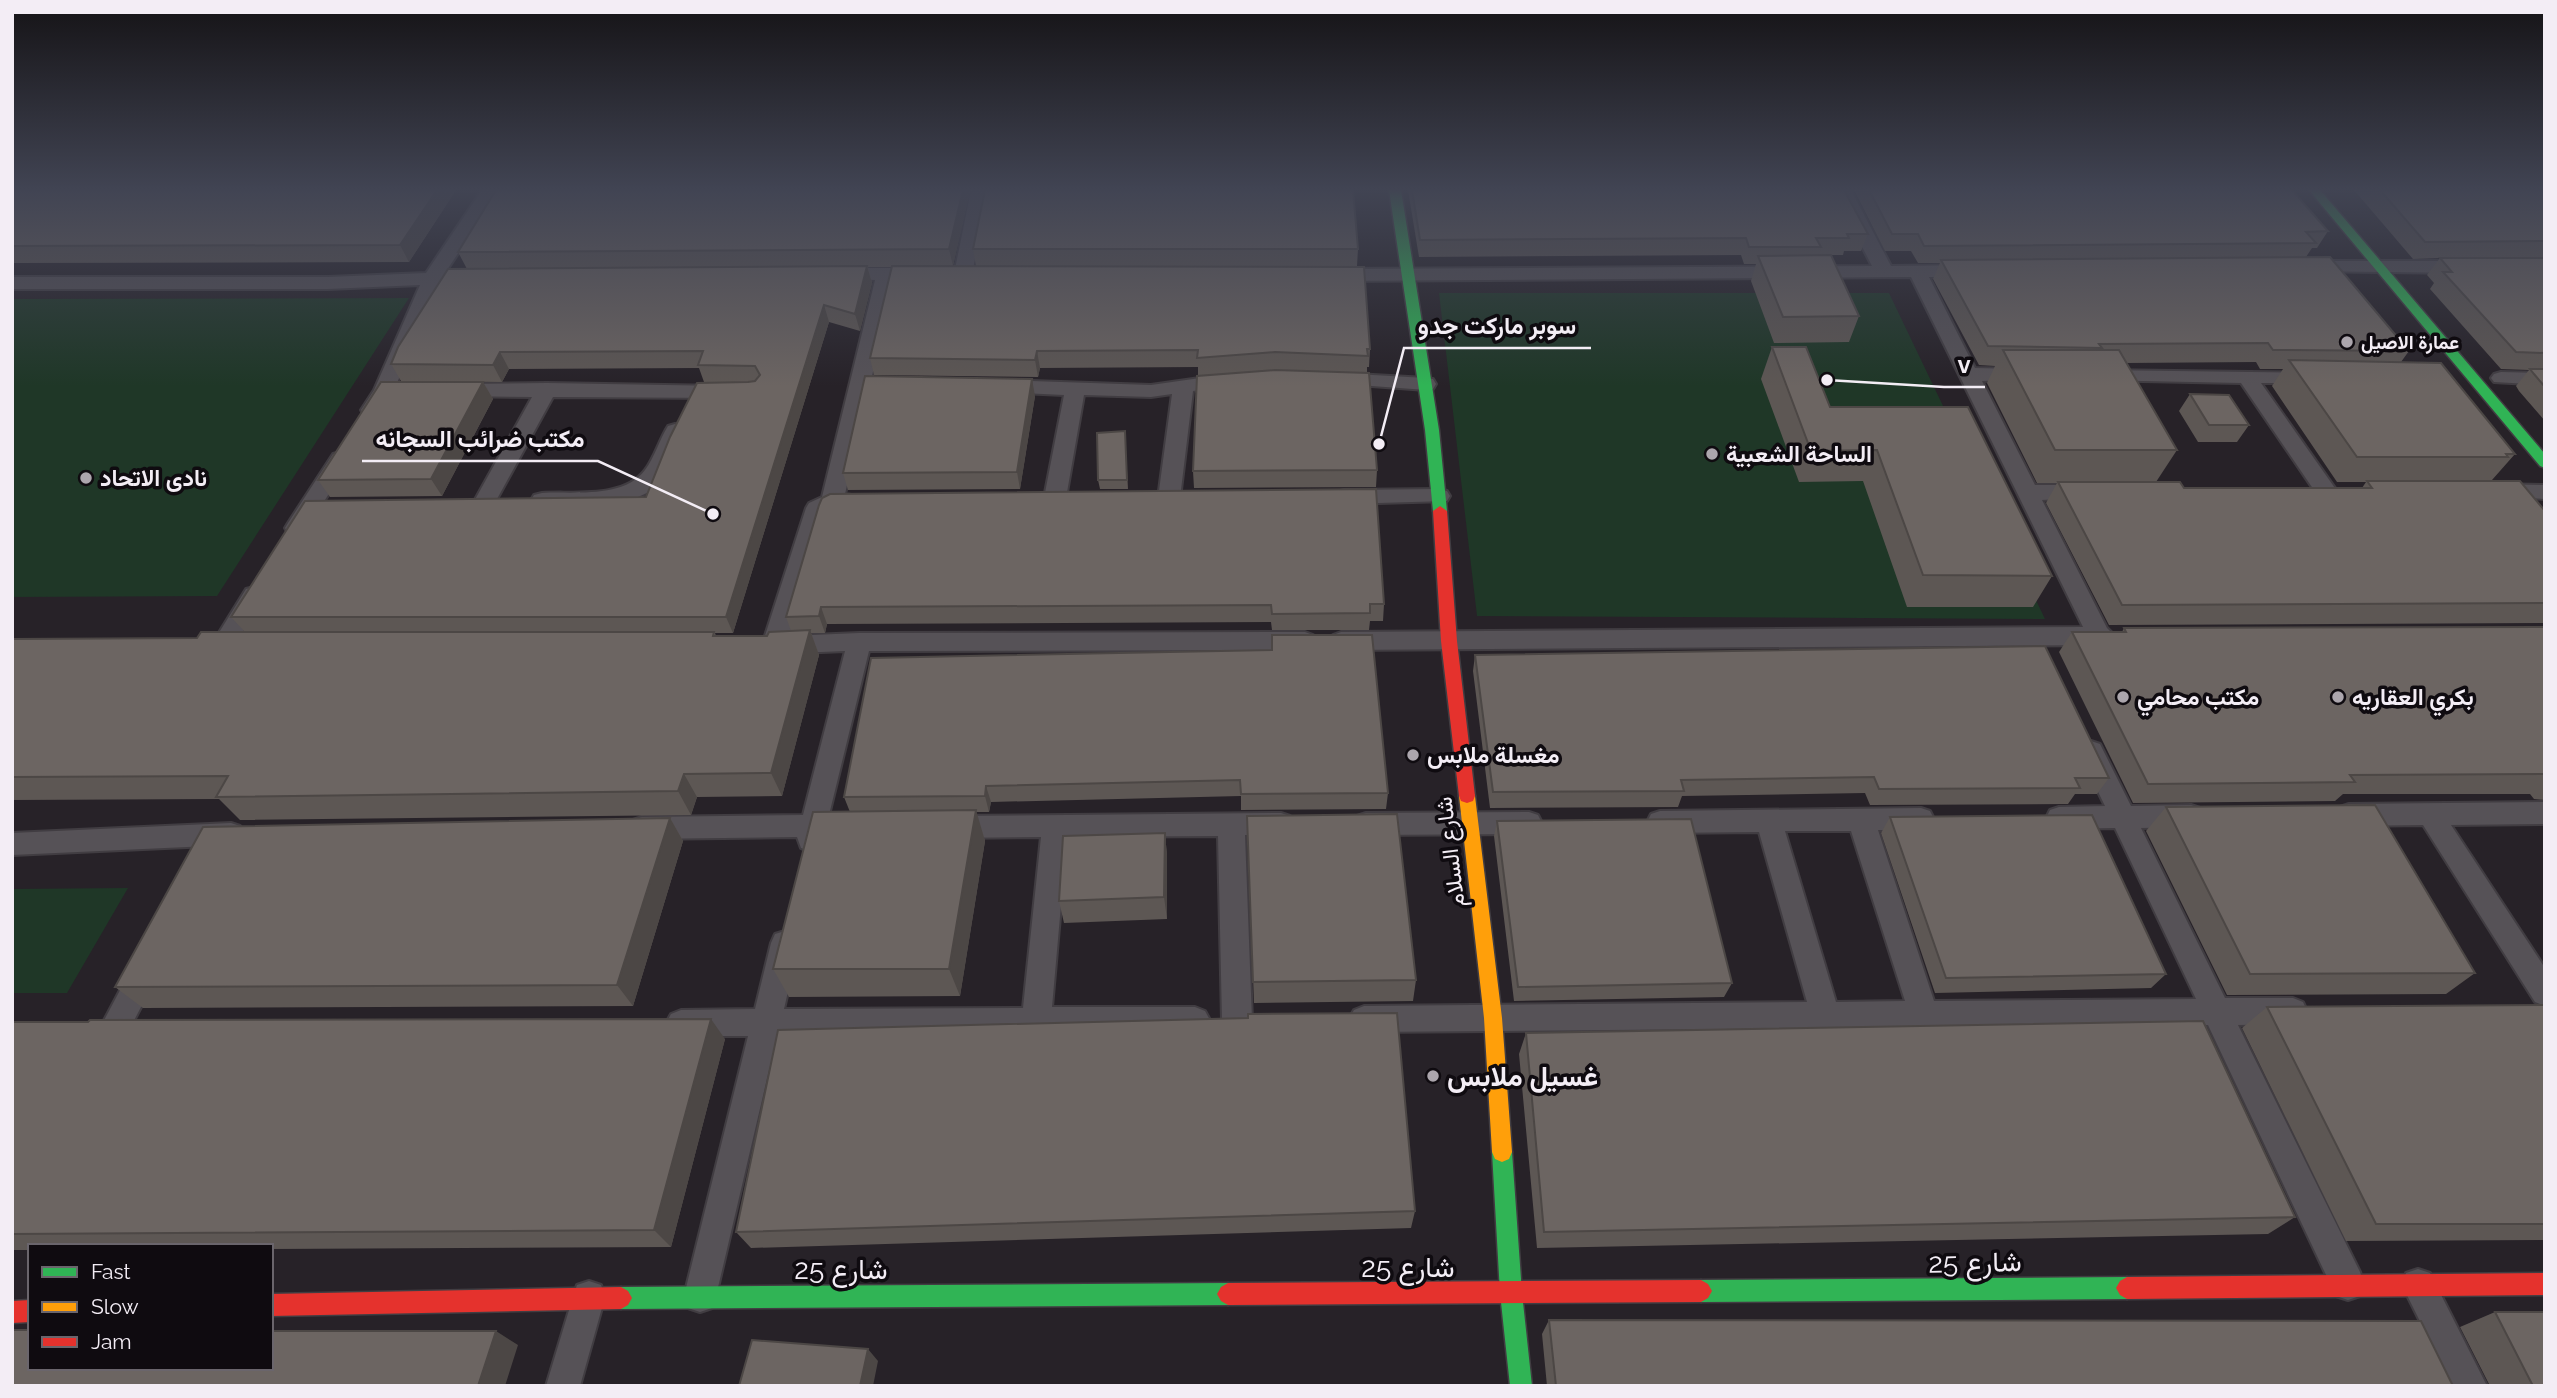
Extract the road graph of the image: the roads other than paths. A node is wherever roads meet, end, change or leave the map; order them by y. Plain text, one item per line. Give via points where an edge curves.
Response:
1 (447, 255) edge
2 (962, 255) edge
3 (1403, 255) edge
4 (1876, 255) edge
5 (2369, 255) edge
6 (2395, 255) edge
7 (2379, 267) junction
8 (2489, 267) edge
9 (2295, 268) edge
10 (2406, 268) junction
11 (1987, 270) edge
12 (1884, 271) junction
13 (1917, 271) junction
14 (817, 274) edge
15 (886, 274) junction
16 (1309, 275) edge
17 (1406, 275) junction
18 (501, 277) edge
19 (432, 278) junction
20 (12, 283) edge
21 (2424, 288) dead end
22 (2497, 373) joint
23 (1968, 374) junction
24 (2038, 375) edge
25 (2080, 376) edge
26 (2247, 377) junction
27 (2327, 377) edge
28 (2447, 377) edge
29 (2474, 377) junction
30 (1252, 379) edge
31 (1314, 379) edge
32 (2545, 379) edge
33 (859, 384) junction
34 (1426, 384) junction
35 (884, 385) edge
36 (985, 386) edge
37 (1075, 388) junction
38 (1183, 388) junction
39 (547, 389) junction
40 (384, 390) junction
41 (411, 390) edge
42 (439, 390) edge
43 (743, 392) edge
44 (694, 393) junction
45 (2519, 399) dead end
46 (2545, 463) edge
47 (2299, 491) edge
48 (2326, 491) junction
49 (2354, 491) edge
50 (2476, 491) edge
51 (2108, 492) edge
52 (2545, 492) edge
53 (2026, 493) junction
54 (1438, 496) junction
55 (1317, 497) edge
56 (1027, 498) edge
57 (1055, 498) junction
58 (1080, 498) edge
59 (1144, 498) edge
60 (1169, 498) junction
61 (1196, 498) edge
62 (832, 501) junction
63 (874, 501) edge
64 (457, 505) edge
65 (483, 505) junction
66 (335, 507) edge
67 (309, 508) junction
68 (287, 542) edge
69 (266, 576) edge
70 (2099, 636) junction
71 (2126, 636) edge
72 (1449, 640) junction
73 (859, 642) junction
74 (197, 645) edge
75 (223, 645) junction
76 (250, 645) edge
77 (747, 645) edge
78 (774, 645) junction
79 (2082, 732) edge
80 (2430, 814) junction
81 (2318, 815) edge
82 (2220, 816) edge
83 (2122, 817) junction
84 (2040, 818) edge
85 (1944, 819) edge
86 (2540, 819) edge
87 (1861, 820) junction
88 (1769, 821) junction
89 (1633, 822) edge
90 (1469, 823) junction
91 (1551, 823) edge
92 (1231, 824) junction
93 (1301, 824) edge
94 (1343, 824) edge
95 (814, 826) junction
96 (867, 826) edge
97 (921, 827) edge
98 (1055, 827) junction
99 (620, 829) edge
100 (260, 834) edge
101 (12, 844) edge
102 (804, 865) edge
103 (792, 918) edge
104 (154, 954) edge
105 (2545, 993) edge
106 (2325, 1011) edge
107 (2215, 1012) junction
108 (1924, 1014) junction
109 (1825, 1015) junction
110 (1493, 1018) junction
111 (1331, 1019) edge
112 (1035, 1021) junction
113 (655, 1023) edge
114 (766, 1023) junction
115 (116, 1025) edge
116 (2348, 1284) junction
117 (2545, 1284) edge
118 (2418, 1285) junction
119 (1511, 1293) junction
120 (700, 1296) junction
121 (589, 1297) junction
122 (273, 1305) edge
123 (563, 1386) edge
124 (1521, 1386) edge
125 (2470, 1386) edge

1 - 19 street
2 - 15 street via 957,274
3 - 17 street, شارع السلام
4 - 12 street
5 - 7 street
6 - 10 street
7 - 9 street
7 - 10 street
7 - 29 street
8 - 10 street
10 - 21 street
11 - 13 street
12 - 13 street
12 - 17 street
13 - 23 street
14 - 15 street
15 - 33 street
16 - 17 street
17 - 34 street, شارع السلام
18 - 19 street
19 - 20 street via 287,284
19 - 40 street
22 - 32 street
22 - 45 street
23 - 24 street
23 - 53 street
25 - 26 street
26 - 27 street
26 - 48 street
28 - 29 street
29 - 46 street
30 - 38 street
31 - 34 street
33 - 35 street
33 - 62 street
34 - 54 street, شارع السلام
36 - 37 street
37 - 38 street
37 - 57 street
38 - 60 street
39 - 42 street
39 - 44 street
39 - 65 street
40 - 41 street
40 - 67 street
43 - 44 street
44 - 65 street via 654,474 644,485 622,494
47 - 48 street
48 - 49 street
50 - 52 street
51 - 53 street
53 - 70 street
54 - 55 street
54 - 72 street, شارع السلام
56 - 57 street
57 - 58 street
59 - 60 street
60 - 61 street
62 - 63 street
62 - 78 street via 817,508 811,521
64 - 65 street
66 - 67 street
67 - 68 street
69 - 75 street
70 - 71 street
70 - 72 street via 2042,648
72 - 73 street
72 - 90 street, شارع السلام
73 - 78 street
73 - 95 street
74 - 75 street
75 - 76 street
77 - 78 street
79 - 83 street
80 - 81 street
80 - 86 street
80 - 105 street
82 - 83 street
83 - 84 street
83 - 107 street
85 - 87 street
87 - 88 street
87 - 108 street
88 - 89 street
88 - 109 street
90 - 91 street
90 - 94 street
90 - 110 street, شارع السلام
92 - 93 street
92 - 98 street
92 - 112 street via 1250,1020
95 - 96 street
95 - 99 street
95 - 102 street
97 - 98 street
98 - 112 street
100 - 101 street via 212,846
103 - 114 street
104 - 115 street
106 - 107 street
107 - 108 street
107 - 116 street
108 - 109 street
109 - 110 street
110 - 111 street
110 - 119 street, شارع السلام
112 - 114 street
113 - 114 street
114 - 120 street
116 - 118 street, شارع 25
116 - 119 street, شارع 25
117 - 118 street, شارع 25
118 - 125 street
119 - 120 street, شارع 25
119 - 124 street, شارع السلام
120 - 121 street, شارع 25
121 - 122 street, شارع 25
121 - 123 street

